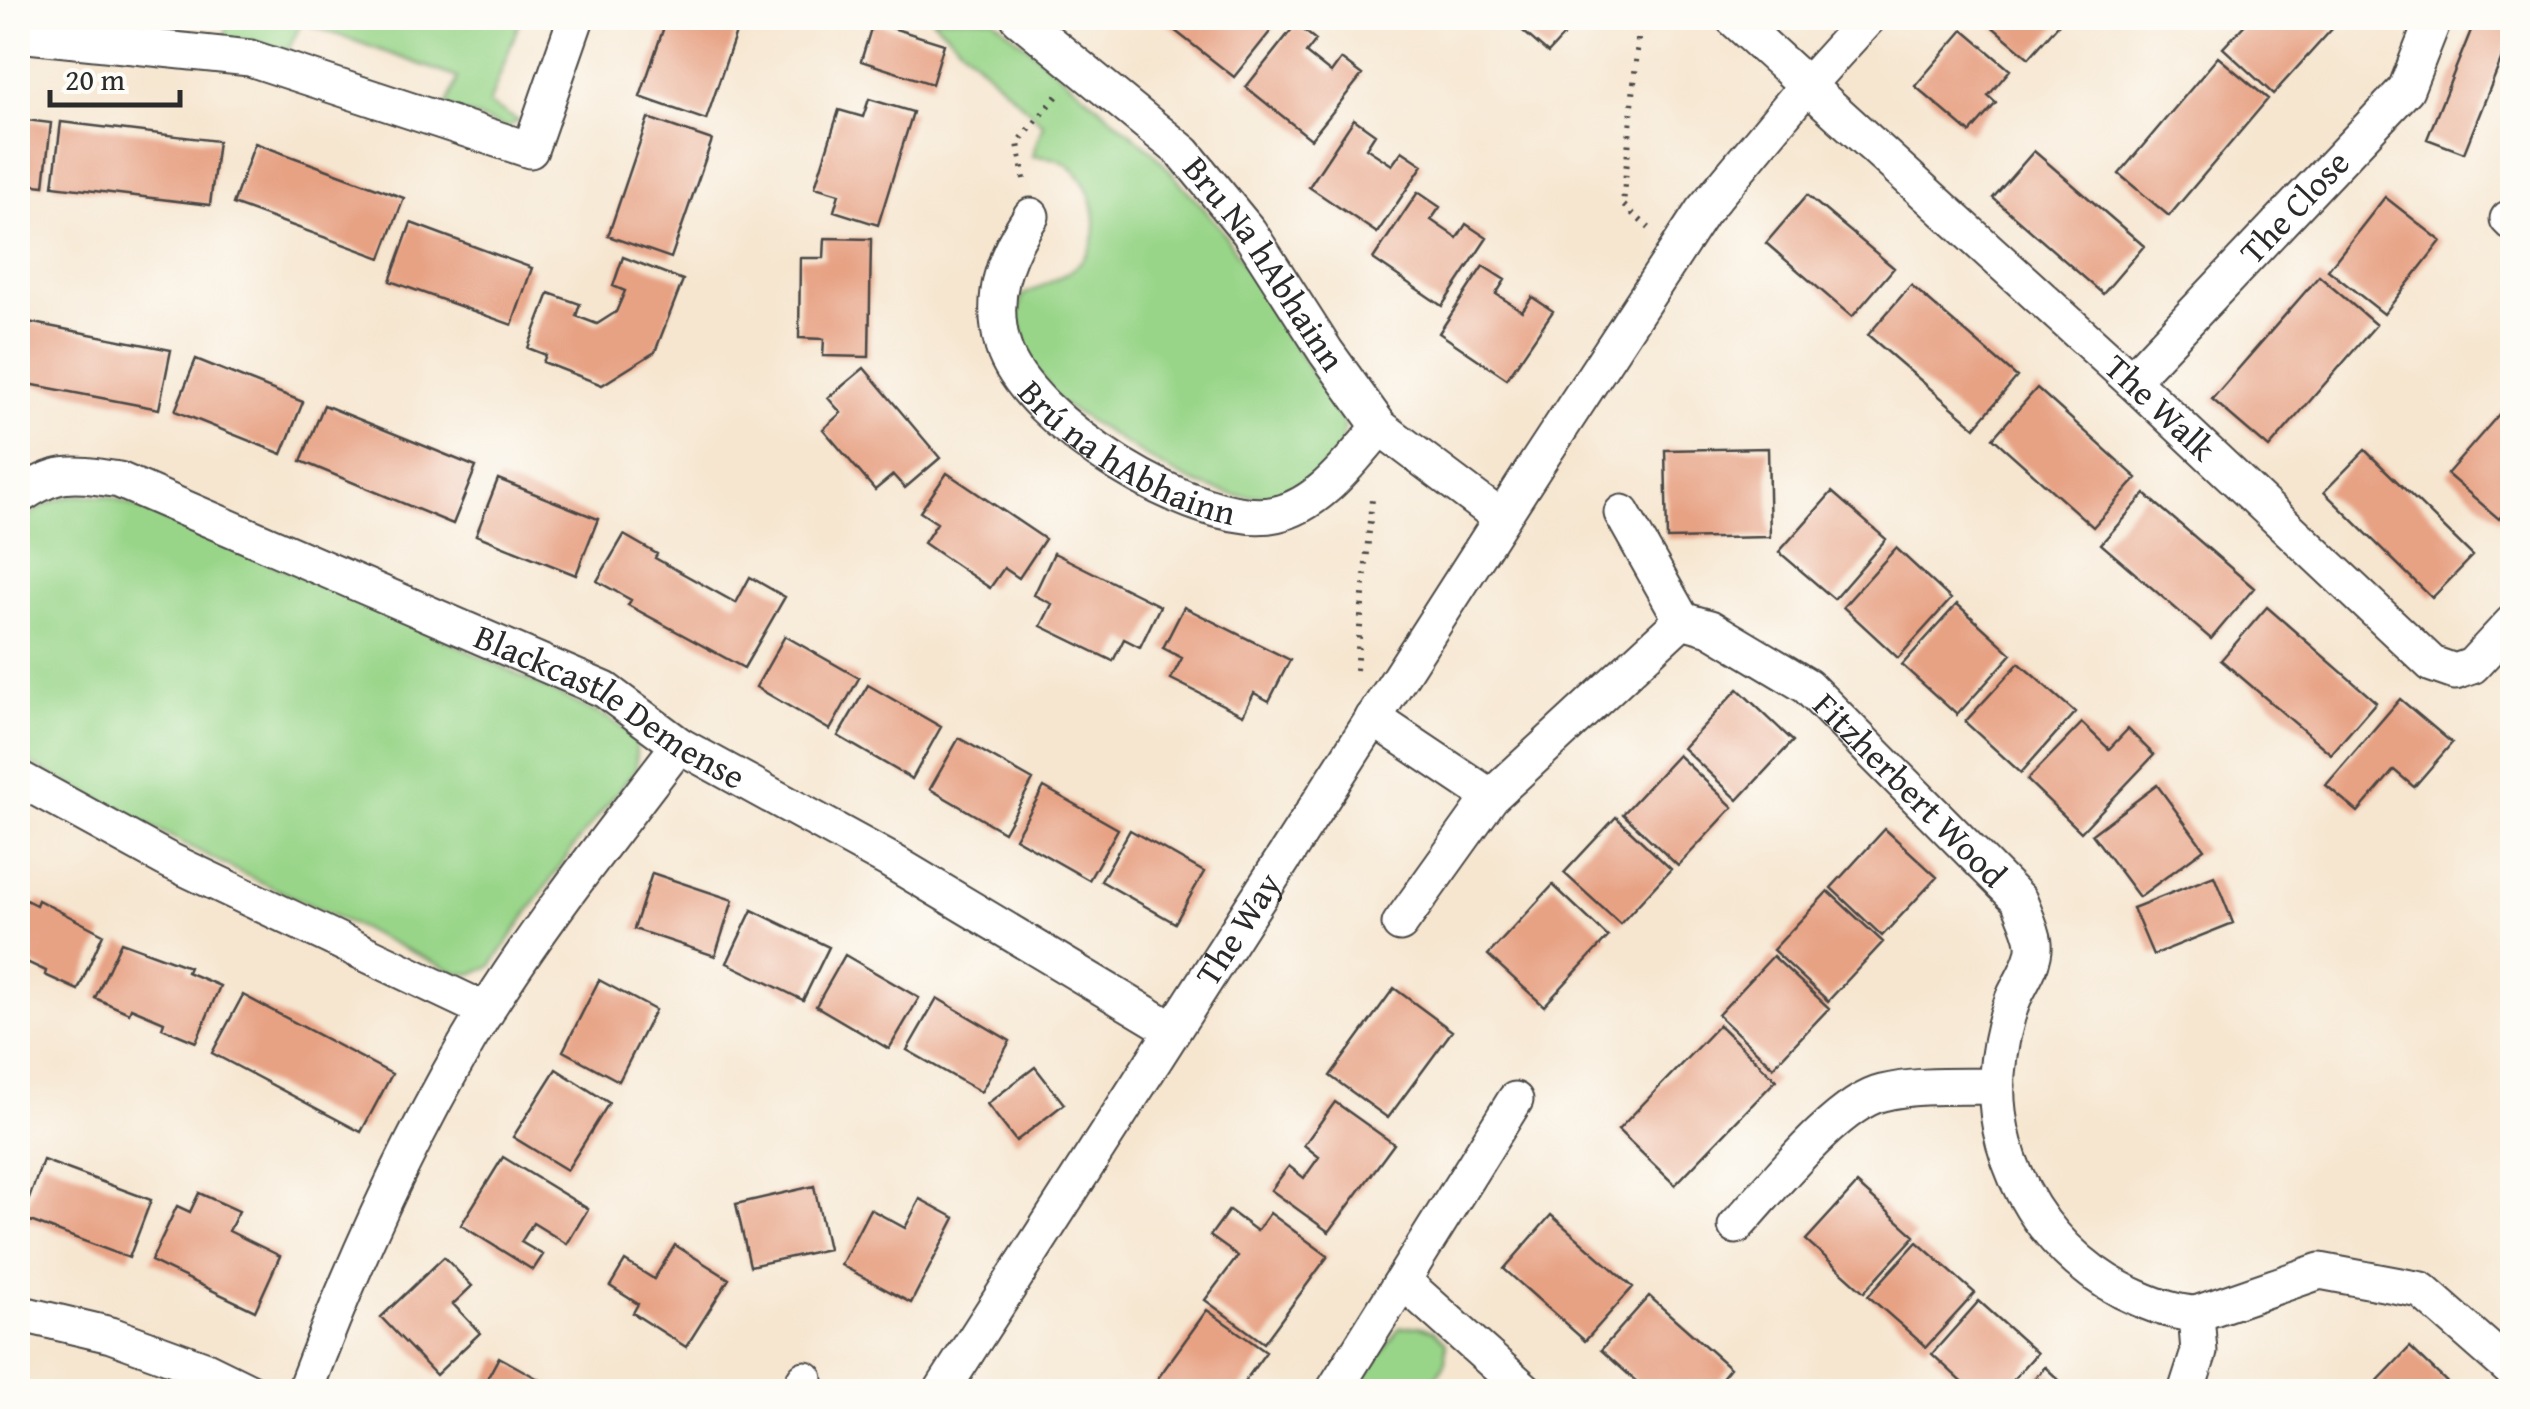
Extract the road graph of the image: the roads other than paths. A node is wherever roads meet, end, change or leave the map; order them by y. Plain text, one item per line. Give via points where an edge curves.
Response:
1 (576, 18) edge
2 (1019, 18) edge
3 (1733, 18) edge
4 (1868, 18) edge
5 (2434, 18) edge
6 (18, 34) edge
7 (1808, 84) junction
8 (1031, 216) road end
9 (2131, 380) junction
10 (1380, 427) junction
11 (18, 497) edge
12 (1622, 513) dead end
13 (1501, 518) junction
14 (1682, 620) junction
15 (2512, 623) edge
16 (1369, 725) junction
17 (678, 746) junction
18 (18, 778) edge
19 (1491, 796) junction
20 (1400, 924) dead end
21 (486, 1011) junction
22 (1173, 1030) junction
23 (1997, 1086) junction
24 (1515, 1100) dead end
25 (1736, 1226) dead end
26 (1404, 1282) junction
27 (18, 1314) edge
28 (2196, 1314) junction
29 (2512, 1370) edge
30 (251, 1392) edge
31 (304, 1392) edge
32 (941, 1392) edge
33 (1333, 1392) edge
34 (1527, 1392) edge
35 (2186, 1392) edge

1 - 6 street via 530,150 250,58
2 - 10 street, Bru Na hAbhainn via 1195,166 1249,232
3 - 7 street, The Walk
4 - 7 street, The Way
5 - 9 street, The Close via 2406,89
7 - 9 street, The Walk
7 - 13 street, The Way via 1702,212
8 - 10 street, Brú na hAbhainn via 1000,280 996,312 1004,349 1025,387 1118,463 1217,512 1280,514 1310,500
9 - 15 street, The Walk via 2432,664 2455,672 2472,666
10 - 13 street, Bru Na hAbhainn
11 - 17 street, Blackcastle Demense via 70,473 119,480 605,690
12 - 14 street
13 - 16 street, The Way
14 - 19 street
14 - 23 street, Fitzherbert Wood via 1710,628 1807,686 2019,900 2034,945 2001,1038
16 - 19 street
16 - 22 street, The Way
17 - 21 street
17 - 22 street, Blackcastle Demense via 891,861
18 - 21 street via 166,858
19 - 20 street
21 - 31 street via 373,1227
22 - 32 street, The Way
23 - 25 street via 1878,1094 1836,1119
23 - 28 street, Fitzherbert Wood via 2006,1151 2020,1186 2062,1246 2119,1290
24 - 26 street
26 - 33 street
26 - 34 street
27 - 30 street via 112,1335
28 - 29 street via 2320,1270 2420,1290
28 - 35 street via 2200,1352

